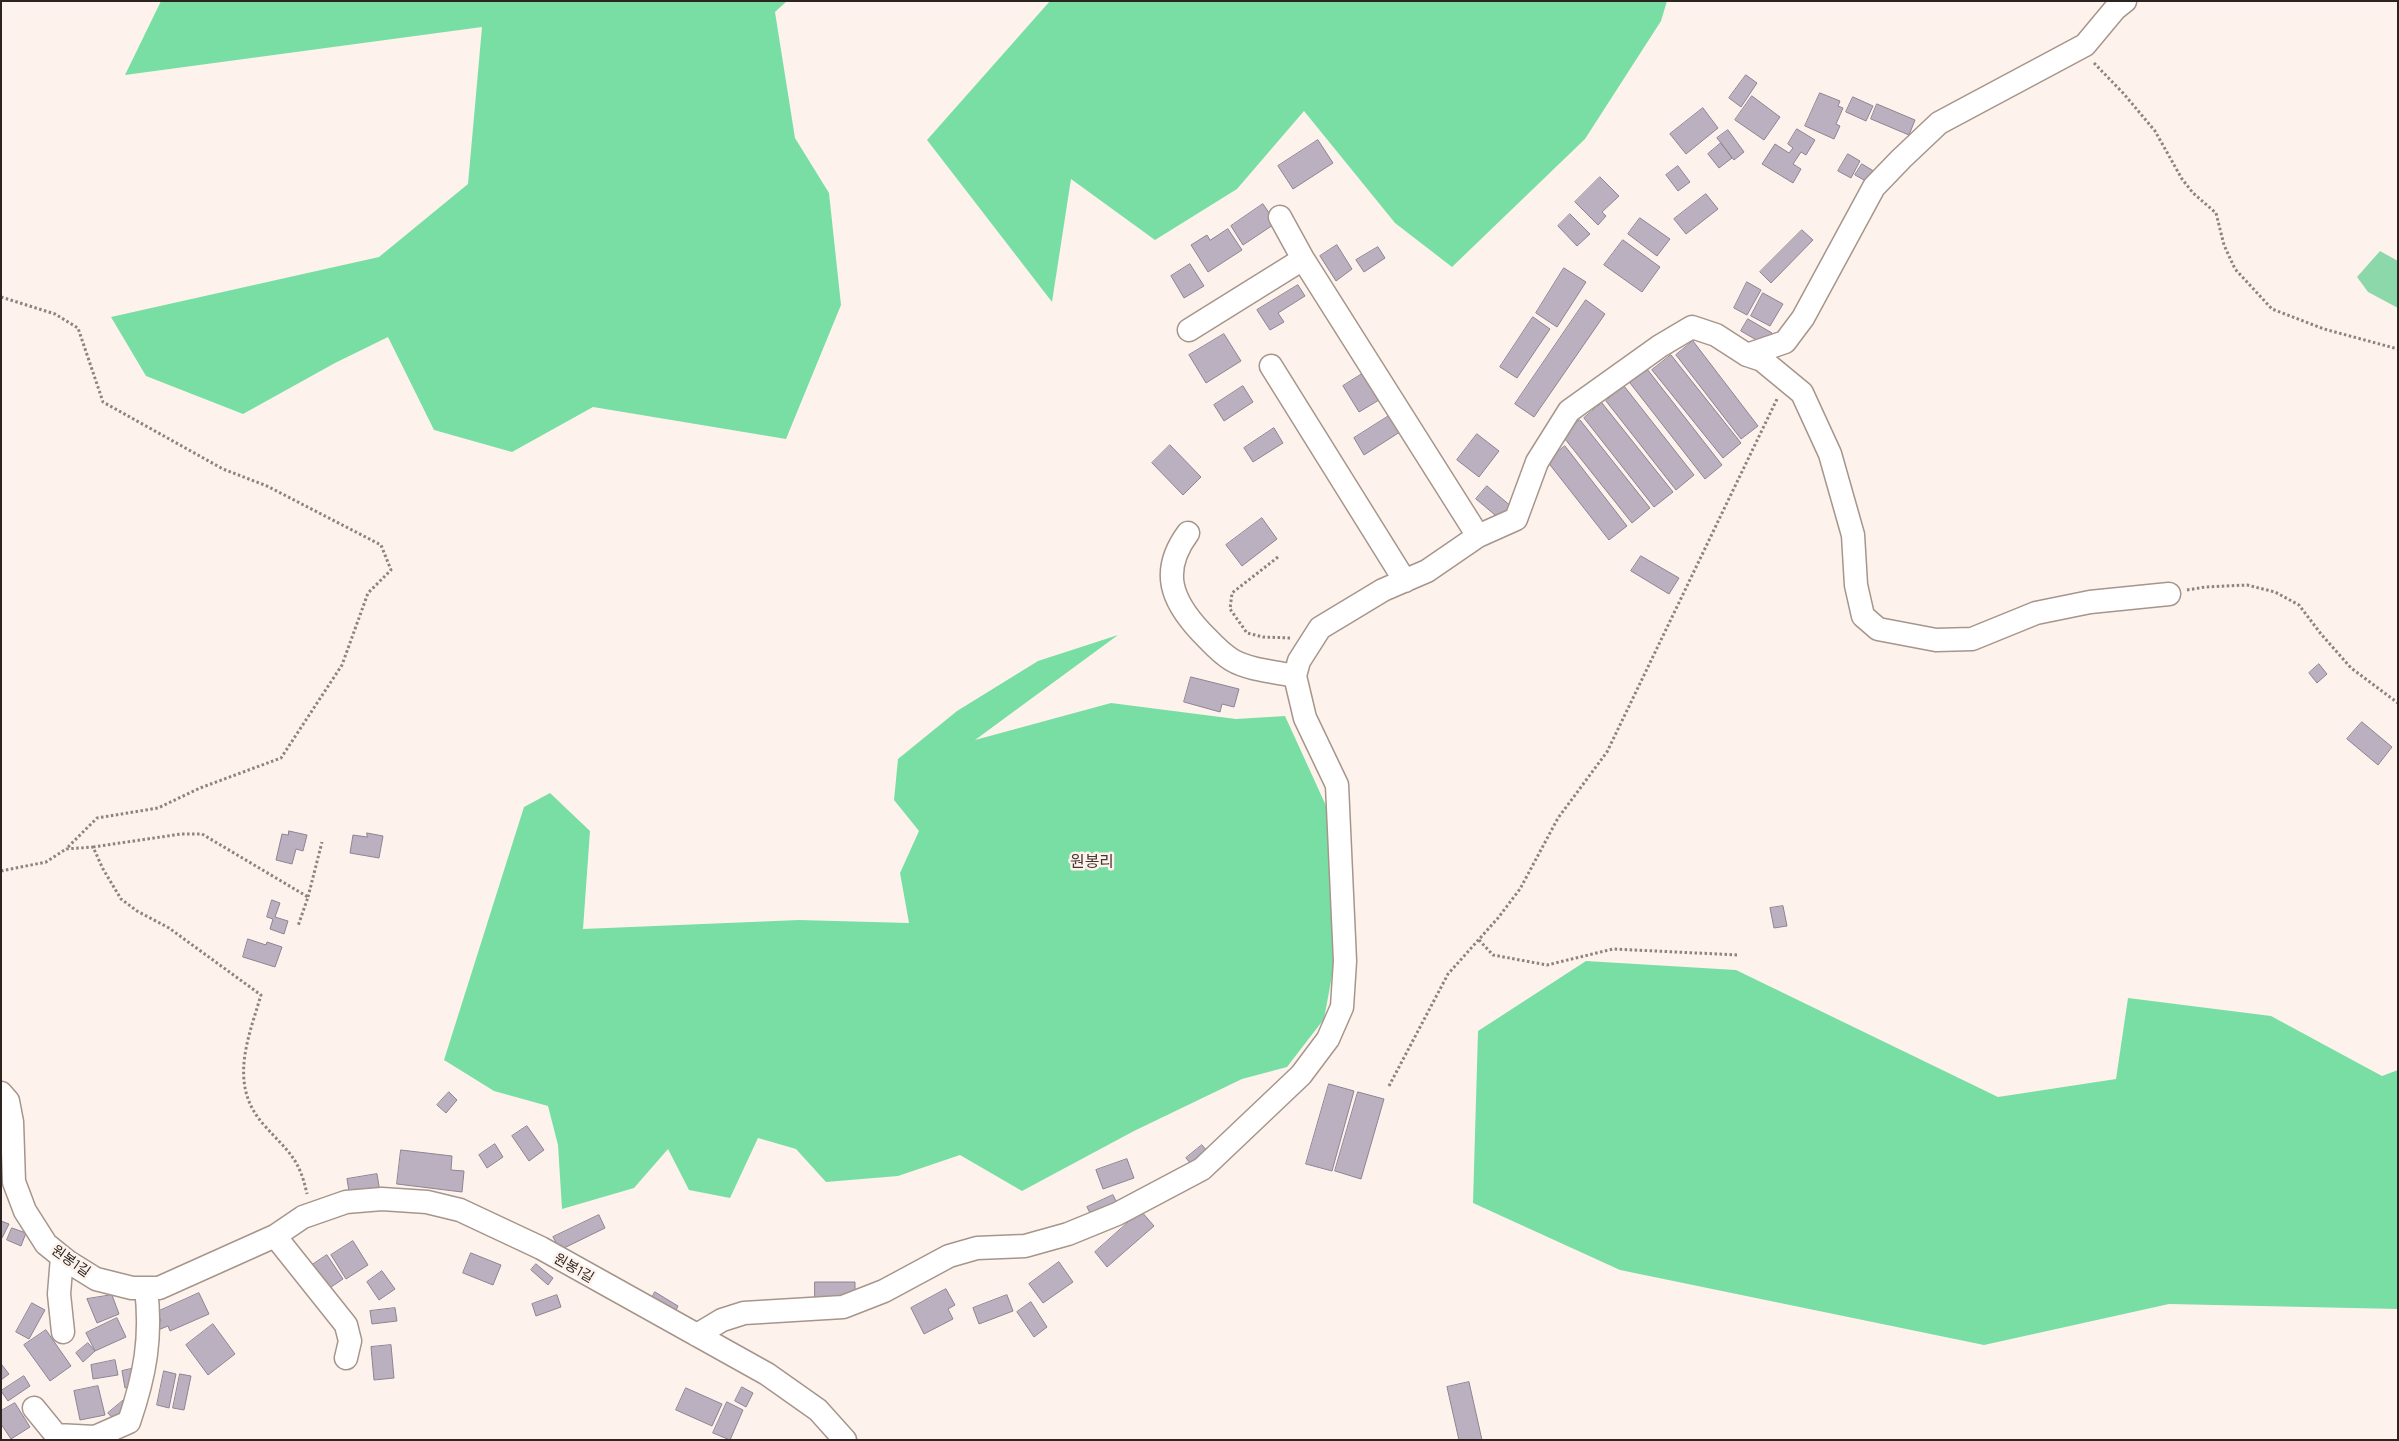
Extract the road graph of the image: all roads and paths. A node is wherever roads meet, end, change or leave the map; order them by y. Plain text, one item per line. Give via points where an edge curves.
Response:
1 (2125, 1) edge
2 (2085, 44) junction
3 (1280, 217) dead end
4 (1304, 259) junction
5 (1, 297) edge
6 (1188, 330) dead end
7 (2398, 349) edge
8 (1747, 355) junction
9 (1271, 366) dead end
10 (1786, 380) junction
11 (1188, 533) dead end
12 (1478, 536) junction
13 (1278, 557) dead end
14 (1405, 581) junction
15 (2168, 594) joint
16 (1320, 628) junction
17 (1295, 676) junction
18 (2398, 703) edge
19 (322, 842) dead end
20 (93, 847) junction
21 (66, 849) junction
22 (1, 871) edge
23 (308, 897) junction
24 (298, 926) dead end
25 (1479, 940) junction
26 (1739, 955) dead end
27 (1389, 1086) dead end
28 (1, 1093) edge
29 (312, 1214) junction
30 (274, 1236) junction
31 (62, 1257) junction
32 (146, 1288) junction
33 (63, 1332) dead end
34 (697, 1335) junction
35 (346, 1358) dead end
36 (34, 1408) dead end
37 (845, 1440) edge

1 - 2 street
2 - 7 path via 2096,67 2155,131 2193,194 2216,213 2224,245 2235,269 2272,309 2324,329
2 - 8 street via 1939,123 1874,187 1803,318 1785,342
3 - 4 street
4 - 6 street
4 - 12 street
5 - 21 path via 55,314 78,328 103,402 223,469 267,486 381,545 391,570 368,594 342,665 281,758 200,788 158,808 97,818
8 - 10 street via 1762,360
8 - 12 street via 1716,335 1692,327 1660,346 1569,412 1536,462 1516,519
9 - 14 street
10 - 15 street via 1802,393 1830,454 1853,536 1856,586 1863,616 1878,629 1936,640 1972,639 2036,613 2090,602
10 - 25 path via 1607,752 1558,818 1520,889
11 - 17 street via 1177,547 1172,568 1173,593 1184,614 1209,641 1233,660
12 - 14 street via 1428,571
13 - 16 path via 1232,593 1230,609 1246,633 1263,637 1289,638
14 - 16 street via 1383,590
15 - 18 path via 2205,586 2246,585 2275,592 2299,604 2352,668
16 - 17 street
17 - 34 street via 1305,718 1337,785 1345,961 1342,1007 1328,1039 1301,1075 1202,1169 1117,1214 1068,1234 1025,1246 977,1248 949,1256 884,1291 843,1307 744,1313 722,1320
19 - 23 path
20 - 21 path
20 - 23 path via 202,834
20 - 29 path via 121,899 170,928 261,995 246,1045 242,1075 249,1104 263,1124 287,1147 302,1171
21 - 22 path via 46,862
23 - 24 path
25 - 26 path via 1493,955 1547,965 1613,949
25 - 27 path via 1448,974
28 - 31 street, 원봉1길 via 8,1101 12,1122 14,1182 26,1211 46,1244
29 - 30 street, 원봉1길
29 - 34 street, 원봉1길 via 346,1202 382,1200 426,1202 460,1210 541,1248
30 - 32 street, 원봉1길 via 159,1288
30 - 35 street via 346,1325 350,1341
31 - 32 street, 원봉1길 via 96,1279
31 - 33 street via 59,1294
32 - 36 street via 150,1320 142,1384 129,1422 95,1437 56,1435
34 - 37 street, 원봉1길 via 768,1374 818,1410

